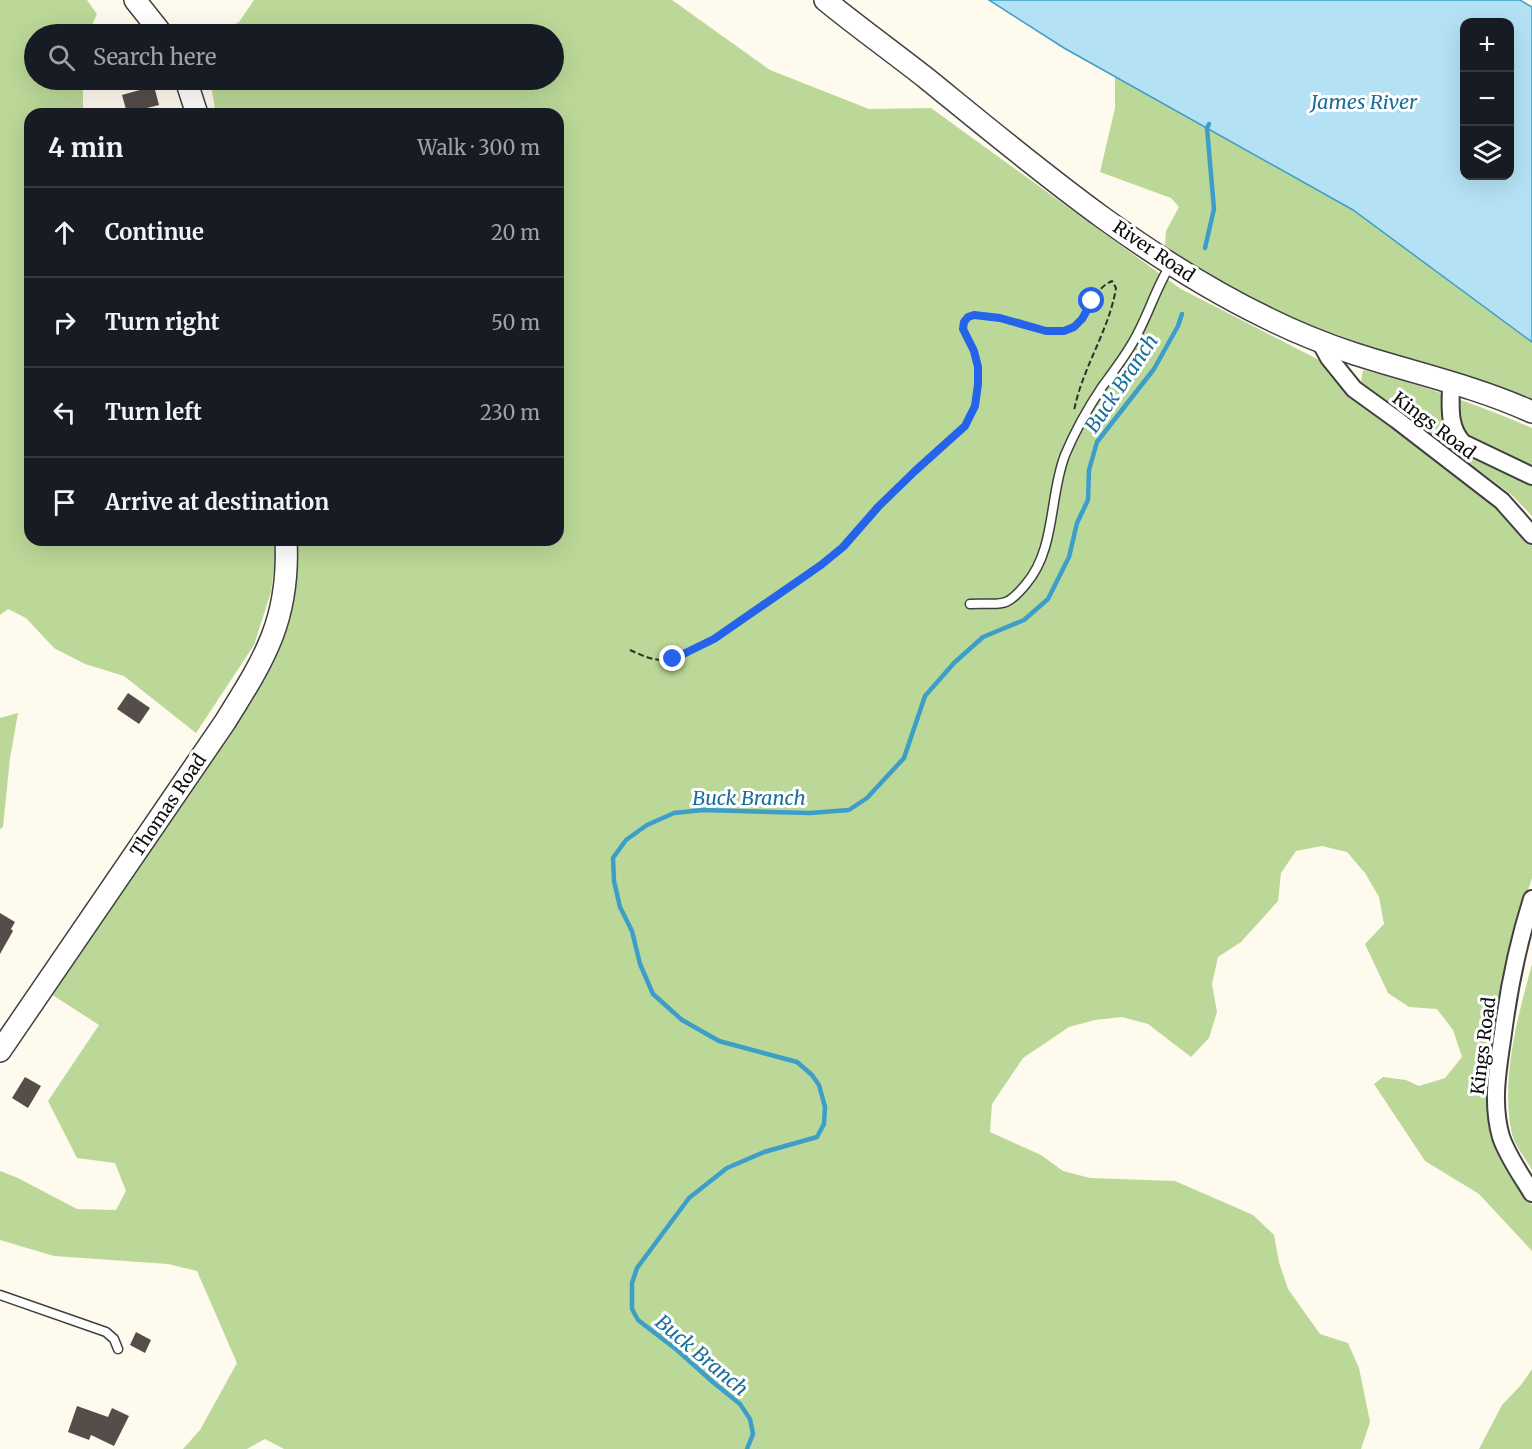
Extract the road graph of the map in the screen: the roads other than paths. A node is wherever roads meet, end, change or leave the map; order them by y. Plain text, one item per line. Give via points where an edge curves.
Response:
1 (135, 0) edge
2 (825, 0) edge
3 (154, 24) edge
4 (189, 90) edge
5 (195, 108) edge
6 (1171, 264) junction
7 (1319, 340) junction
8 (1450, 382) junction
9 (1532, 412) edge
10 (1532, 476) edge
11 (1532, 535) edge
12 (286, 546) edge
13 (970, 604) dead end
14 (1532, 899) edge
15 (0, 1051) edge
16 (1532, 1193) edge
17 (0, 1295) edge
18 (118, 1349) dead end

1 - 3 street
2 - 6 street, River Road via 1020,155
4 - 5 street
6 - 7 street, River Road via 1248,309
6 - 13 lane via 1133,343 1071,442 1041,559 1032,576 1005,603
7 - 8 street, River Road
7 - 11 street, Kings Road via 1354,389 1502,501
8 - 9 street, River Road
8 - 10 street via 1456,435 1463,443
12 - 15 street, Thomas Road via 279,621 260,666
14 - 16 street, Kings Road via 1510,989 1495,1091 1502,1137
17 - 18 lane via 106,1332

